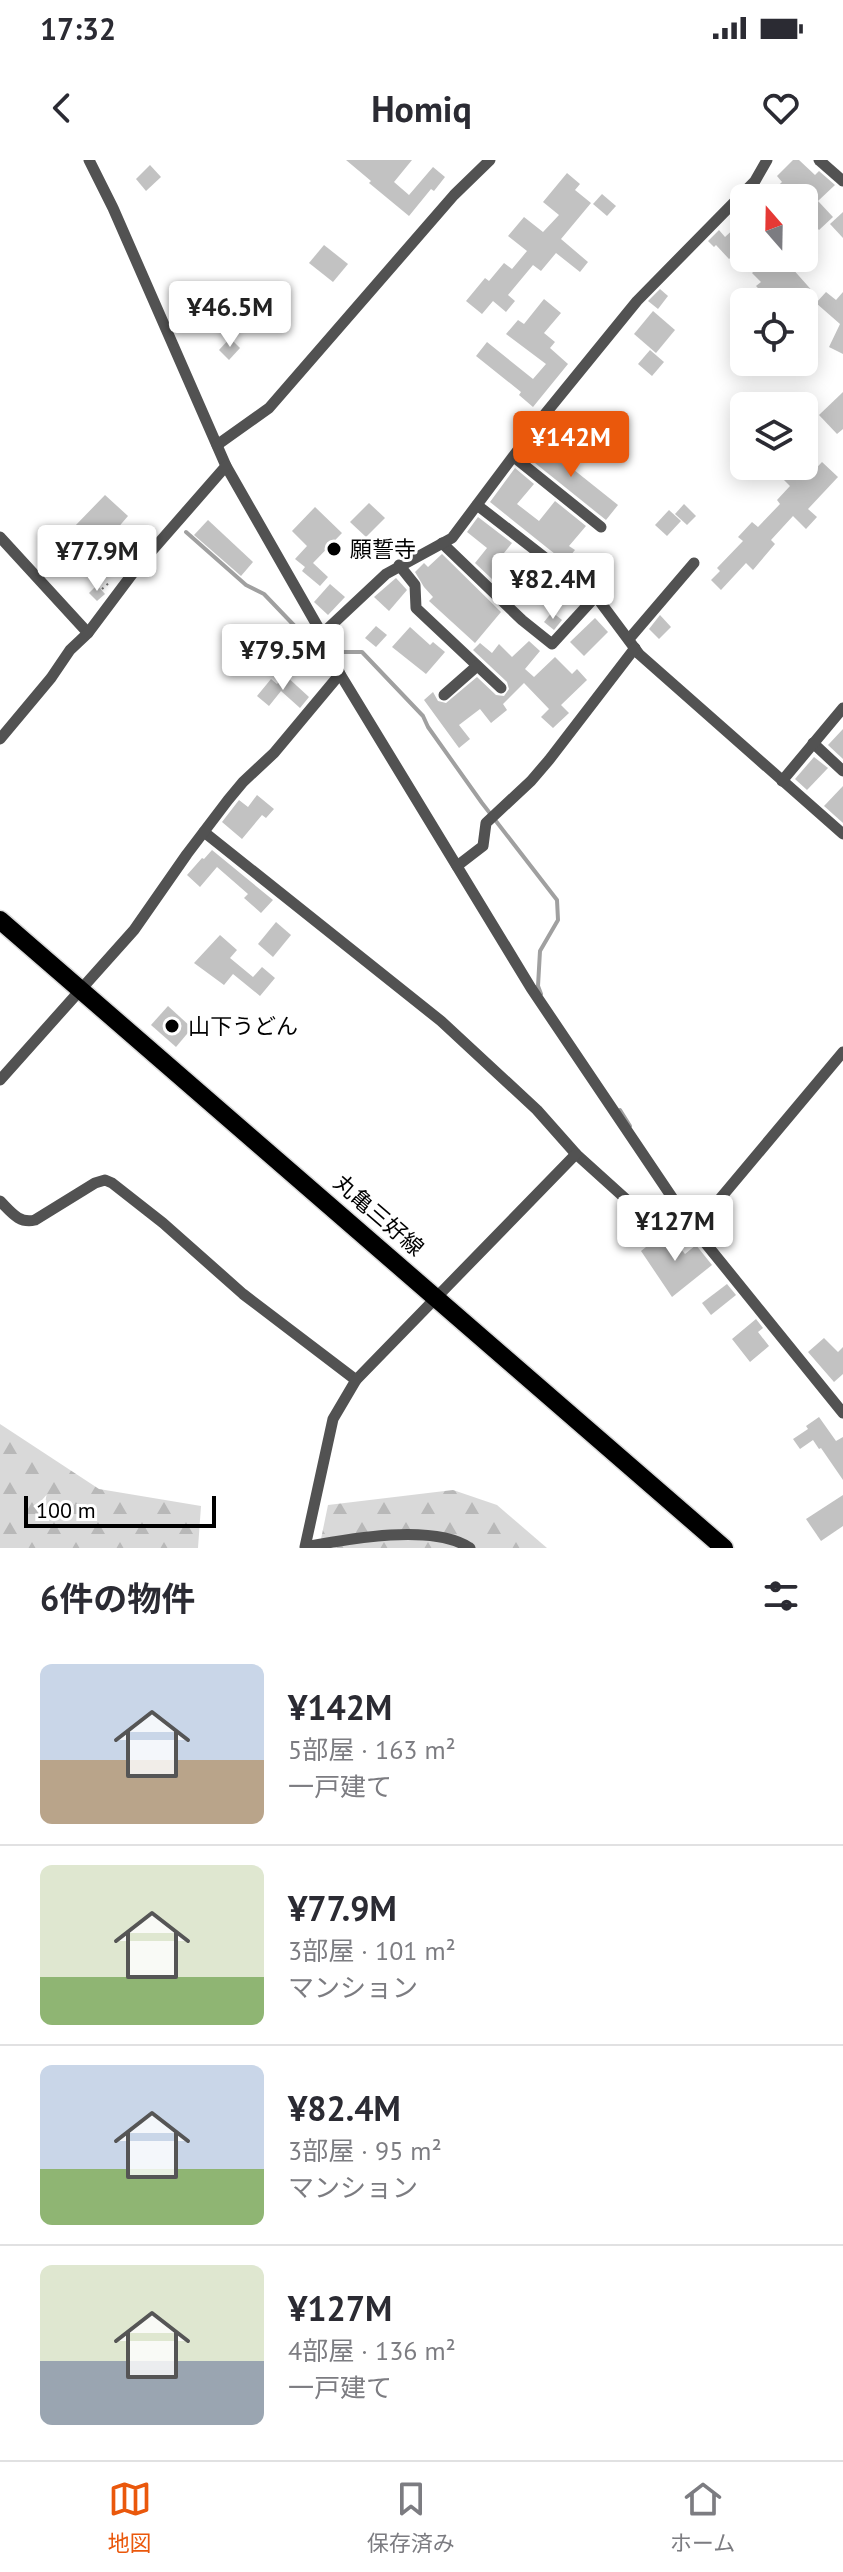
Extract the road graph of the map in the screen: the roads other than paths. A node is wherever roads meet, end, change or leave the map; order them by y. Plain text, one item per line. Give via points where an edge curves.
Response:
1 (89, 160) edge
2 (490, 160) edge
3 (767, 160) edge
4 (819, 160) edge
5 (843, 181) edge
6 (217, 445) junction
7 (514, 457) junction
8 (226, 466) junction
9 (477, 505) junction
10 (601, 527) dead end
11 (0, 537) edge
12 (442, 543) junction
13 (694, 563) dead end
14 (399, 565) junction
15 (595, 597) junction
16 (88, 633) junction
17 (322, 634) junction
18 (632, 644) junction
19 (477, 666) junction
20 (340, 674) junction
21 (501, 688) dead end
22 (444, 695) dead end
23 (843, 708) edge
24 (0, 739) edge
25 (813, 743) junction
26 (843, 771) edge
27 (782, 781) junction
28 (204, 832) junction
29 (843, 834) edge
30 (457, 866) junction
31 (0, 920) edge
32 (82, 991) junction
33 (843, 1052) edge
34 (0, 1080) edge
35 (576, 1154) junction
36 (0, 1201) edge
37 (694, 1224) junction
38 (435, 1297) junction
39 (356, 1380) junction
40 (843, 1413) edge
41 (470, 1548) edge
42 (724, 1548) edge

1 - 6 street
2 - 6 street via 269,408
3 - 7 street via 745,191 637,301
4 - 5 street
6 - 8 street
7 - 9 street
7 - 10 street
8 - 16 street
8 - 17 street
9 - 12 street
9 - 15 street
11 - 16 street
12 - 14 street
12 - 15 street via 552,644
13 - 18 street
14 - 17 street
14 - 19 street via 415,585 416,608
15 - 18 street
16 - 24 street
17 - 20 street
18 - 27 street
18 - 30 street via 549,760 486,823 483,846
19 - 21 street
19 - 22 street
20 - 28 street
20 - 30 street
23 - 25 street
25 - 26 street
25 - 27 street
27 - 29 street
28 - 32 street via 134,930
28 - 35 street via 441,1021
30 - 37 street via 531,988
31 - 32 main road, 丸亀三好線
32 - 34 street
32 - 38 main road, 丸亀三好線
33 - 37 street
35 - 37 street via 638,1210 675,1224
35 - 38 street
36 - 39 street via 26,1222 95,1183 112,1183 243,1294
37 - 40 street
38 - 39 street
38 - 42 main road, 丸亀三好線
39 - 41 street via 333,1419 305,1547 404,1535 445,1538

